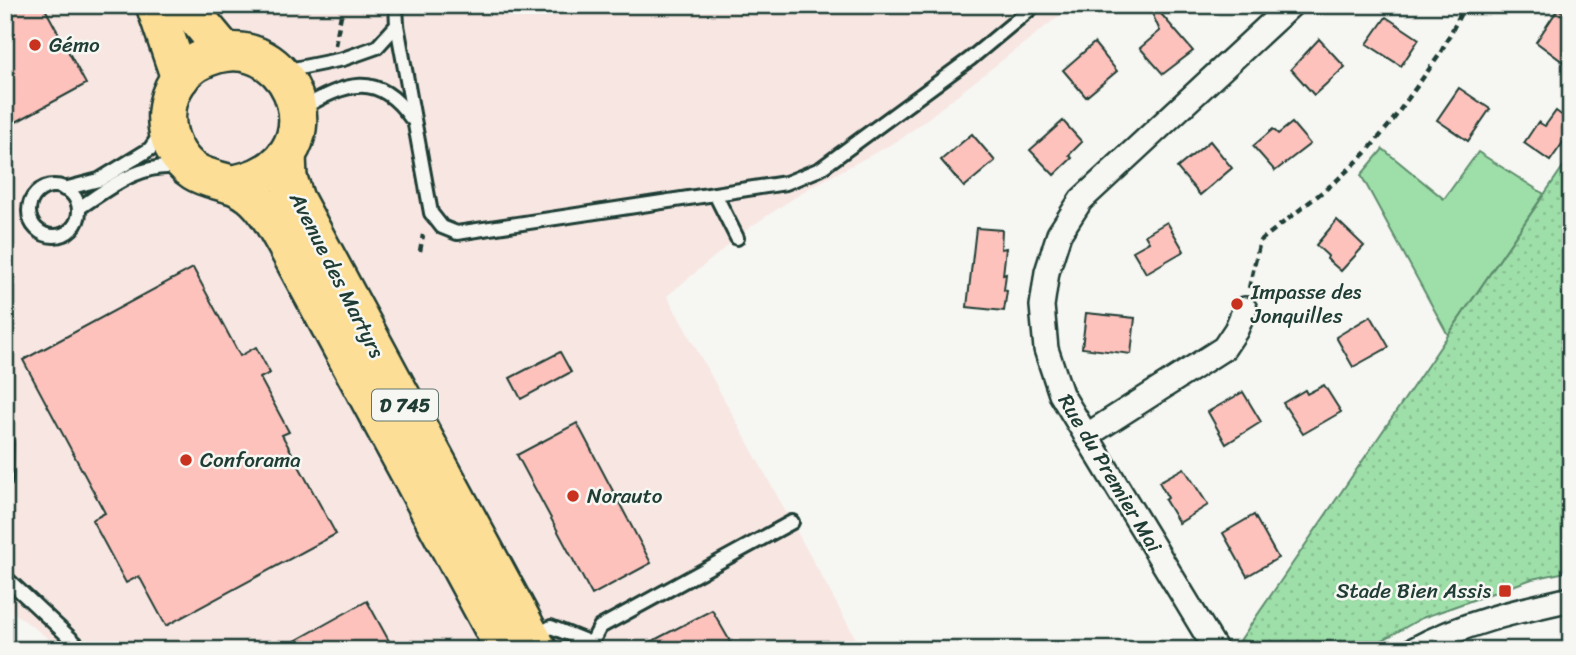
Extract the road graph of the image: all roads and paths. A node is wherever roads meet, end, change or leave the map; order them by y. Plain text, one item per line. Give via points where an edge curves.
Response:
1 (155, 5) edge
2 (186, 5) edge
3 (343, 5) edge
4 (396, 5) edge
5 (1035, 5) edge
6 (1291, 5) edge
7 (1465, 5) edge
8 (397, 25) junction
9 (335, 49) dead end
10 (225, 52) junction
11 (280, 72) junction
12 (180, 78) junction
13 (298, 111) junction
14 (167, 124) junction
15 (415, 124) junction
16 (287, 155) junction
17 (193, 170) junction
18 (235, 184) junction
19 (64, 189) junction
20 (715, 194) junction
21 (79, 208) junction
22 (423, 234) dead end
23 (737, 238) dead end
24 (420, 251) dead end
25 (1245, 309) joint
26 (1086, 436) junction
27 (6, 443) edge
28 (5, 481) edge
29 (792, 522) dead end
30 (462, 566) junction
31 (5, 567) edge
32 (8, 580) edge
33 (1571, 599) edge
34 (525, 646) edge
35 (590, 646) edge
36 (83, 650) edge
37 (1216, 650) edge
38 (1413, 650) edge

1 - 12 main road
2 - 10 main road
3 - 9 path
4 - 8 lane
5 - 20 lane via 930,90 820,170 786,183
6 - 26 street, Rue du Premier Mai via 1081,200 1059,234 1042,306 1046,349 1061,394
7 - 25 path via 1440,54 1365,154 1260,241
8 - 11 lane via 377,47
8 - 15 lane
10 - 11 main road via 254,56
10 - 12 main road via 200,61
11 - 13 main road
12 - 14 main road via 167,107
13 - 15 lane via 332,91 359,85 381,88 399,101
13 - 16 main road via 294,142
14 - 17 main road via 175,150
14 - 19 lane via 150,149 99,180
15 - 20 lane via 430,213 442,227 457,233
16 - 18 main road via 273,170
16 - 34 main road, Avenue des Martyrs / D 745 via 295,199
17 - 18 main road
17 - 21 lane via 166,166 145,170
18 - 30 main road, Avenue des Martyrs / D 745 via 253,196 285,243
19 - 21 lane
19 - 21 lane via 45,188 33,198 29,214 36,229 51,236 67,233 78,220
20 - 23 lane
22 - 24 path
25 - 26 street via 1224,348
26 - 37 street, Rue du Premier Mai
27 - 28 lane
29 - 35 lane via 600,627
30 - 34 main road, Avenue des Martyrs / D 745
30 - 34 lane via 492,598
31 - 32 lane
32 - 36 lane
33 - 38 street via 1462,628
34 - 35 lane via 551,627

